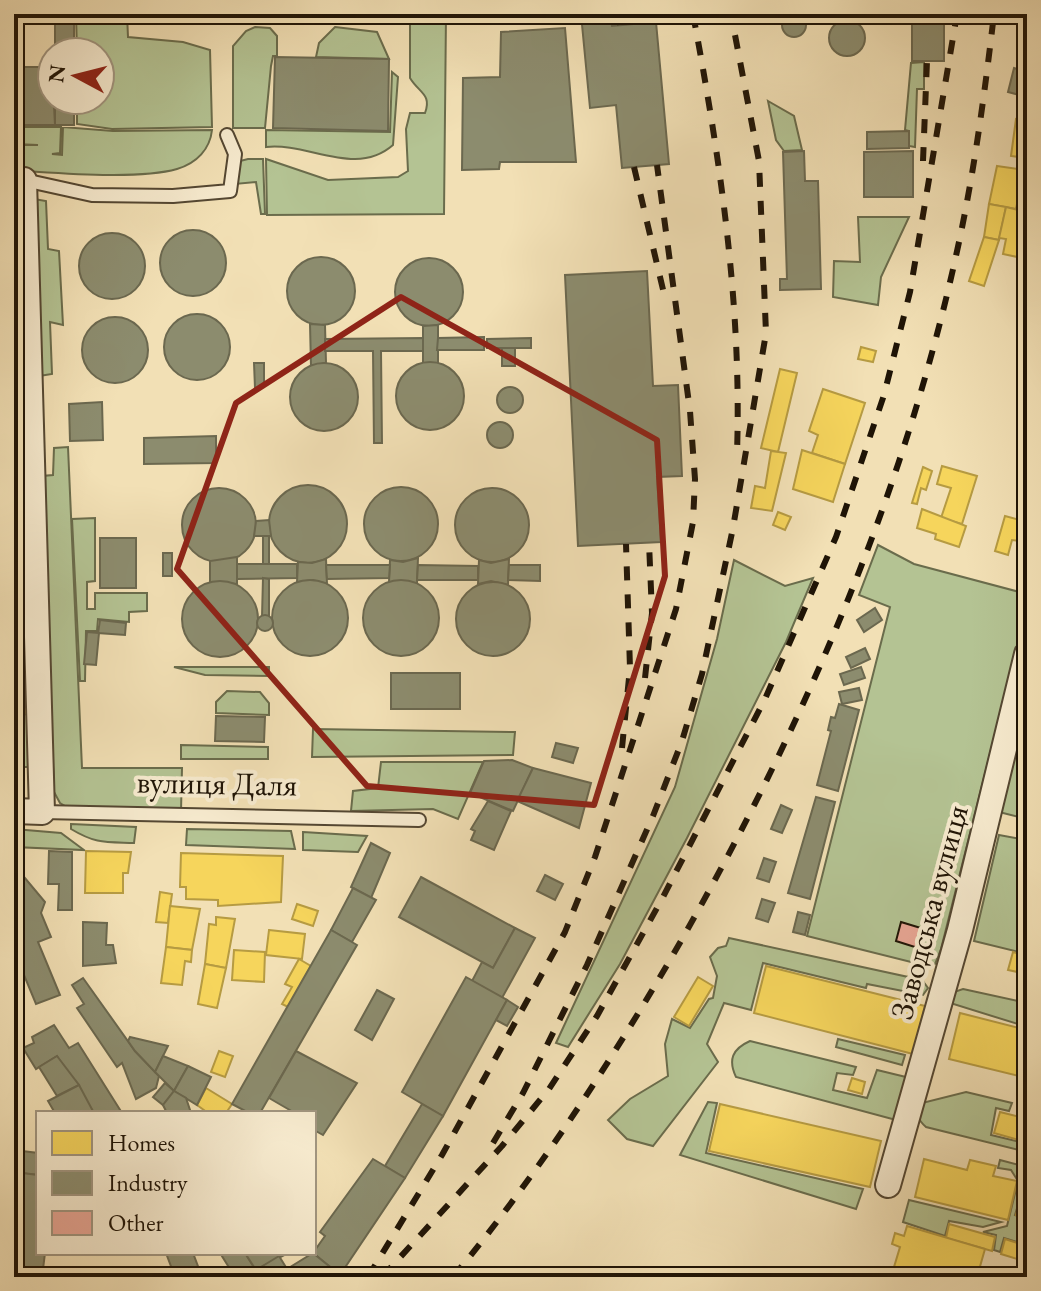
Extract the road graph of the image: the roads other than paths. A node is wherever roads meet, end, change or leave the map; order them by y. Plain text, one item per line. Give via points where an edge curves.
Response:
1 (227, 135) dead end
2 (19, 180) edge
3 (1027, 654) edge
4 (14, 811) edge
5 (42, 812) junction
6 (419, 820) dead end
7 (888, 1185) dead end

1 - 2 lane via 235,154 230,191 92,195
2 - 5 street
3 - 7 street, Заводська вулиця via 960,930
4 - 5 street, вулиця Даля
5 - 6 lane, вулиця Даля

